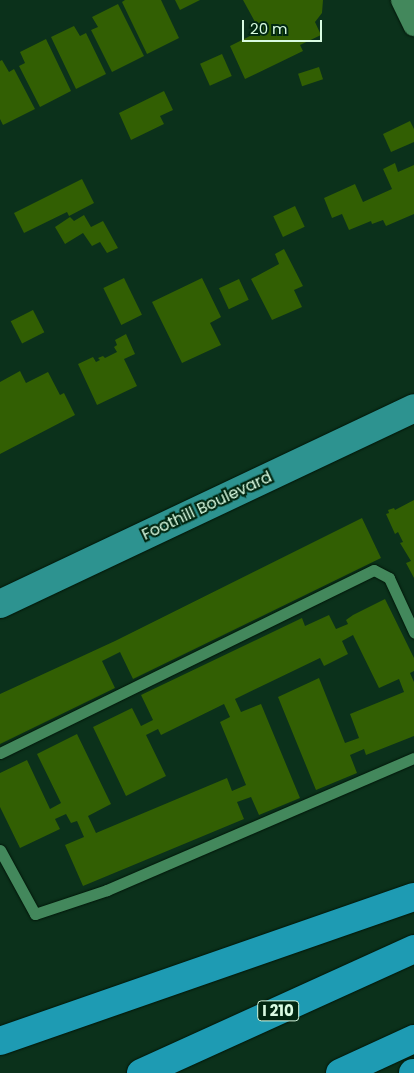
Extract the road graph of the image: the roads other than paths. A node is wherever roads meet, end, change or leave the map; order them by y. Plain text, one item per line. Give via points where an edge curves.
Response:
1 (402, 0) edge
2 (414, 25) edge
3 (414, 408) edge
4 (0, 604) edge
5 (414, 632) edge
6 (0, 753) edge
7 (414, 758) edge
8 (0, 850) edge
9 (414, 897) edge
10 (414, 949) edge
11 (414, 1039) edge
12 (0, 1041) edge
13 (141, 1073) edge
14 (340, 1073) edge

1 - 2 street
3 - 4 main road, Foothill Boulevard
5 - 6 lane via 389,578 374,570
7 - 8 lane via 107,890 35,914
9 - 12 highway
10 - 13 highway, I 210
11 - 14 highway

